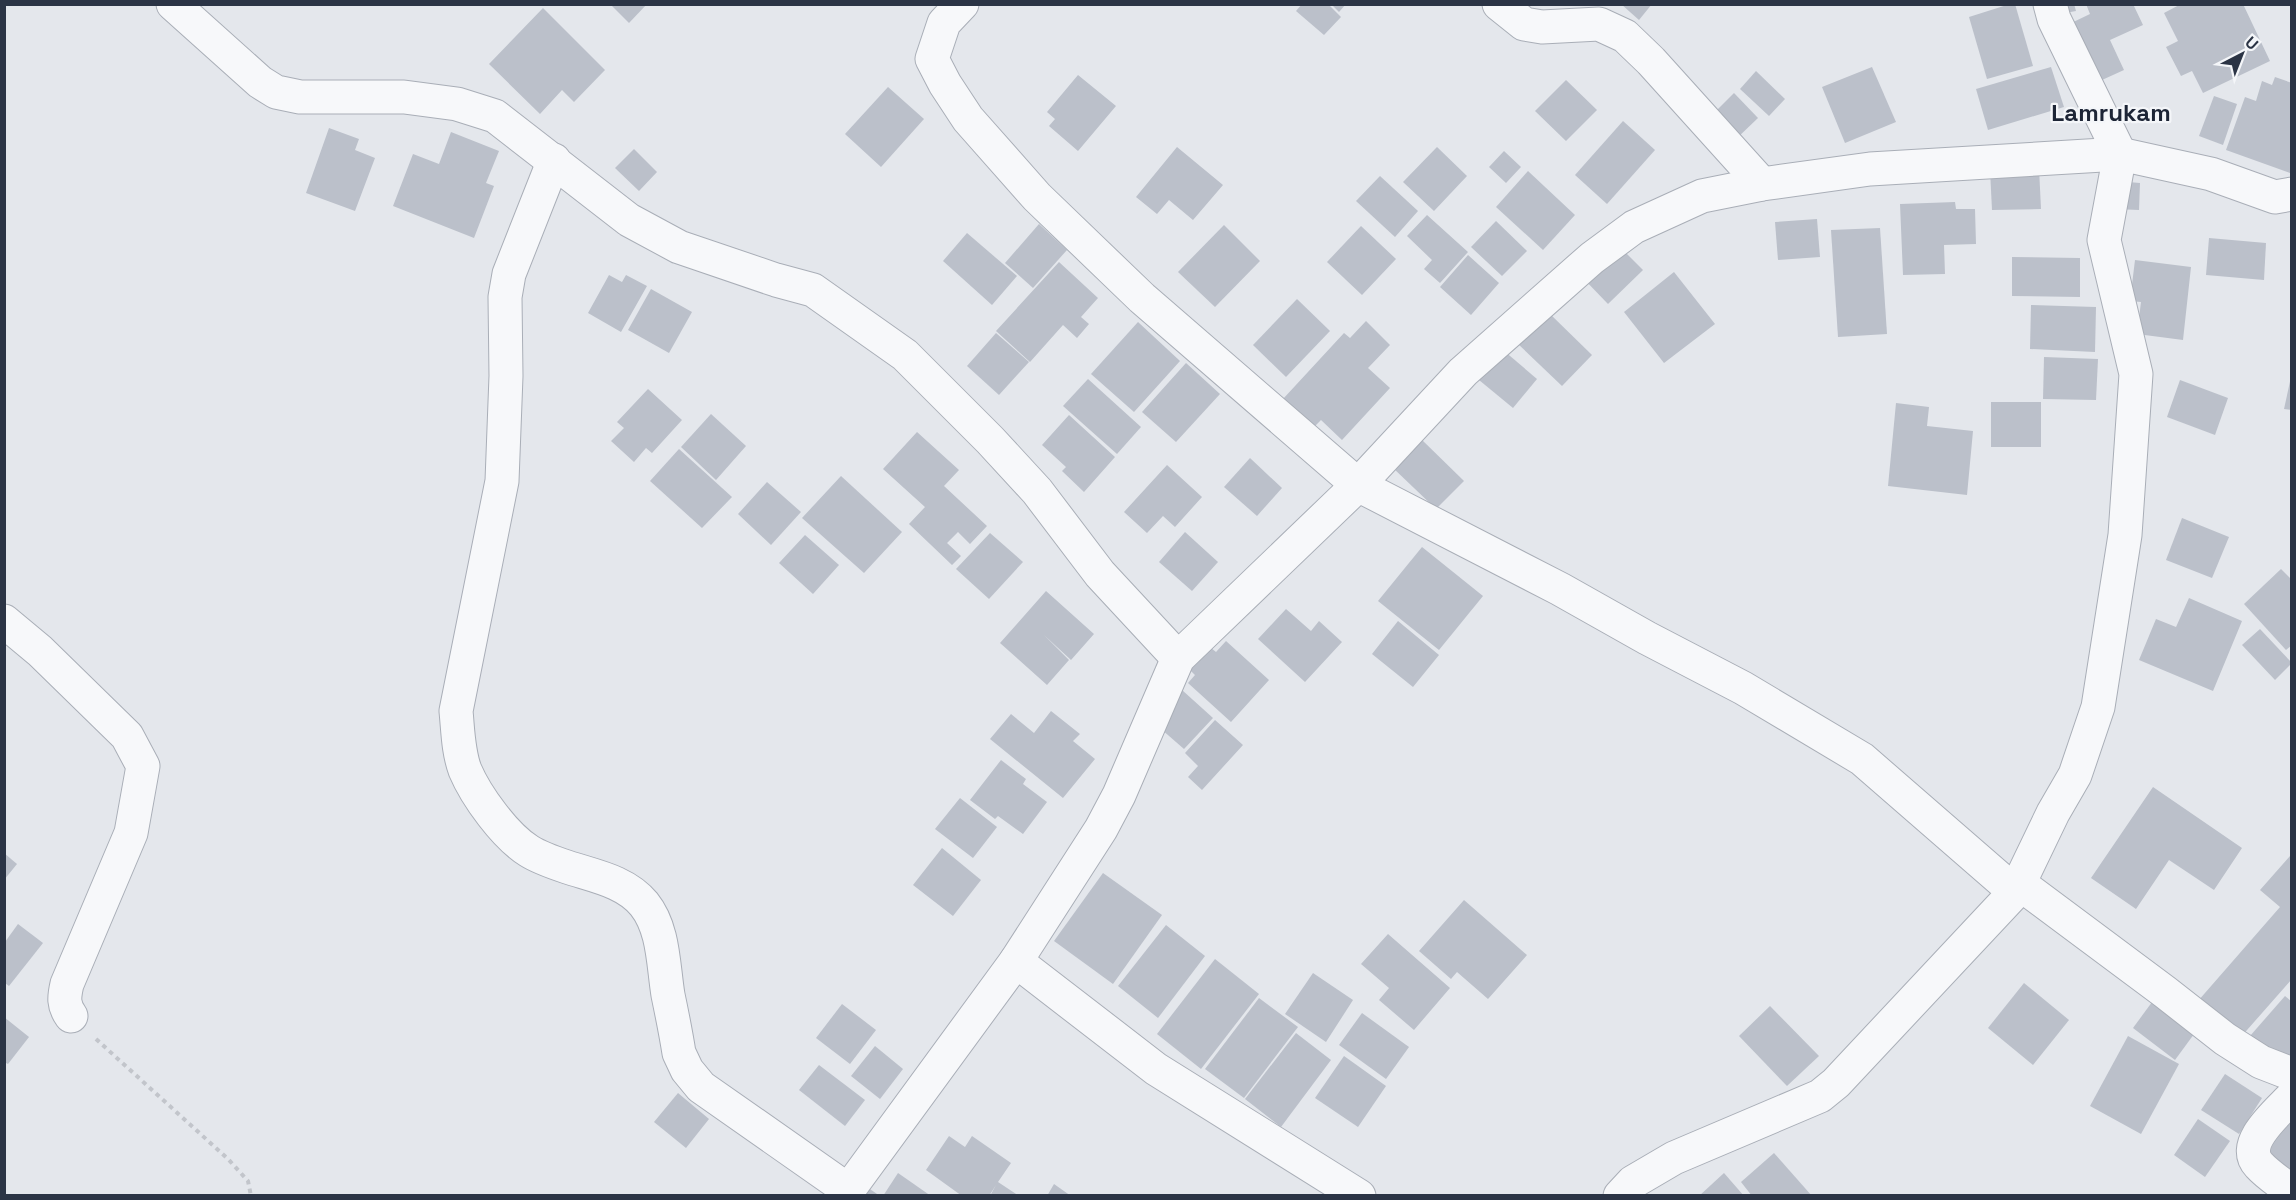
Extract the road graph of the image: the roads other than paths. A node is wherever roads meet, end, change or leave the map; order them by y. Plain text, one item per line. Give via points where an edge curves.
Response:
1 (173, 4) edge
2 (962, 4) edge
3 (1499, 4) edge
4 (2050, 4) edge
5 (2120, 154) junction
6 (554, 160) junction
7 (1762, 184) junction
8 (2292, 194) edge
9 (1359, 485) junction
10 (4, 621) edge
11 (1178, 658) junction
12 (2017, 888) junction
13 (1016, 961) junction
14 (71, 1016) road end
15 (2292, 1074) edge
16 (2292, 1097) edge
17 (2292, 1192) edge
18 (846, 1193) edge
19 (1359, 1196) edge
20 (1620, 1196) edge

1 - 6 street via 276,92 300,97 404,97 457,104 495,116
2 - 9 street via 944,23 932,60 968,119 1037,197 1142,298
3 - 7 street via 1524,24 1599,24 1625,36
4 - 5 street
5 - 7 street via 1870,169
5 - 8 street via 2211,174 2275,197
5 - 12 street via 2104,240 2136,374 2125,535 2098,707 2075,775
6 - 11 street via 629,220 679,247 813,290 905,355 1037,491 1101,574
6 - 18 street via 509,273 505,297 502,481 456,711 465,768 495,816 530,851 619,884 644,903 660,938 679,1053 687,1070 701,1087
7 - 9 street via 1702,196 1634,227 1592,258 1463,372
9 - 11 street
9 - 12 street via 1743,688 1862,759
10 - 14 street via 127,736 143,766 131,833 67,984 64,998
11 - 13 street via 1101,829
12 - 15 street via 2225,1039 2261,1062
12 - 20 street via 1820,1096 1674,1158 1633,1182
13 - 18 street
13 - 19 street via 1155,1069
16 - 17 street via 2254,1140 2252,1154 2258,1164

